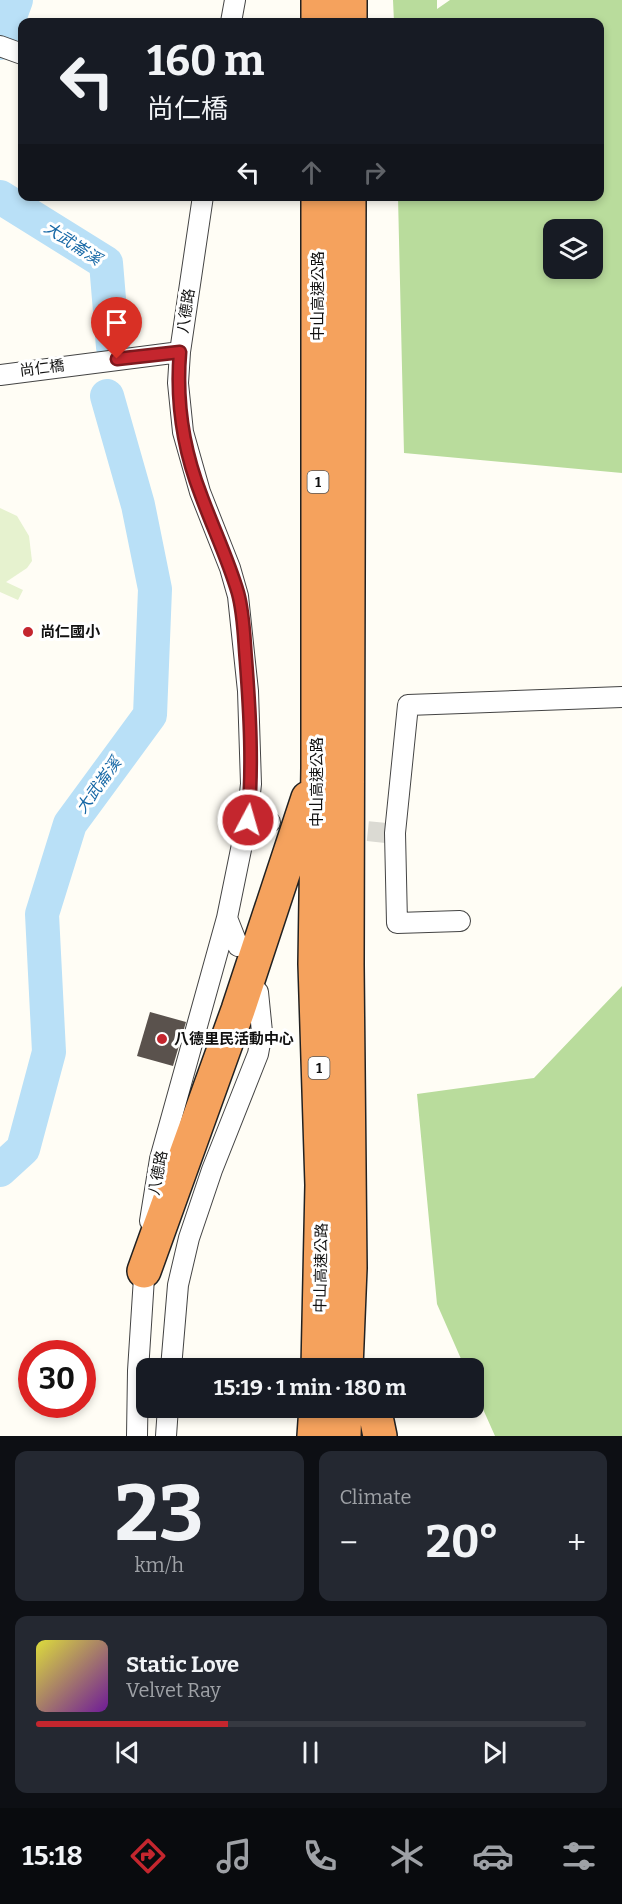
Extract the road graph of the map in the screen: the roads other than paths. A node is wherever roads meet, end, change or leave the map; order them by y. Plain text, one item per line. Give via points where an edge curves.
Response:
1 (235, 0) edge
2 (318, 0) edge
3 (350, 0) edge
4 (232, 18) edge
5 (318, 18) edge
6 (350, 18) edge
7 (0, 46) edge
8 (18, 53) edge
9 (202, 201) edge
10 (318, 201) edge
11 (349, 201) edge
12 (180, 352) junction
13 (6, 373) edge
14 (622, 697) edge
15 (318, 768) junction
16 (248, 820) junction
17 (270, 822) dead end
18 (227, 918) junction
19 (460, 921) dead end
20 (238, 946) dead end
21 (347, 964) junction
22 (258, 992) dead end
23 (144, 1271) junction
24 (172, 1358) edge
25 (318, 1358) edge
26 (346, 1358) edge
27 (368, 1358) edge
28 (167, 1418) edge
29 (315, 1418) edge
30 (345, 1418) edge
31 (377, 1418) edge
32 (137, 1436) edge
33 (166, 1436) edge
34 (314, 1436) edge
35 (344, 1436) edge
36 (381, 1436) edge

1 - 4 street
2 - 5 highway
3 - 6 highway
7 - 8 street
9 - 12 street, 八德路
10 - 15 highway, 中山高速公路 / 1
11 - 21 highway, 中山高速公路 / 1
12 - 13 street, 尚仁橋
12 - 16 street, 八德路 via 178,383 183,432 200,492 230,568 241,615 248,691
14 - 19 street via 408,705 390,833 397,923
15 - 23 highway via 238,1010
15 - 25 highway, 中山高速公路 / 1 via 315,964 322,1185
16 - 17 street
16 - 18 street, 八德路
18 - 20 street
18 - 23 street, 八德路 via 160,1159
21 - 26 highway, 中山高速公路 / 1 via 350,1268
21 - 27 highway via 367,1111
22 - 24 street via 262,1032 258,1054 189,1238 178,1285
23 - 32 street, 八德路
28 - 33 street
29 - 34 highway
30 - 35 highway
31 - 36 highway

